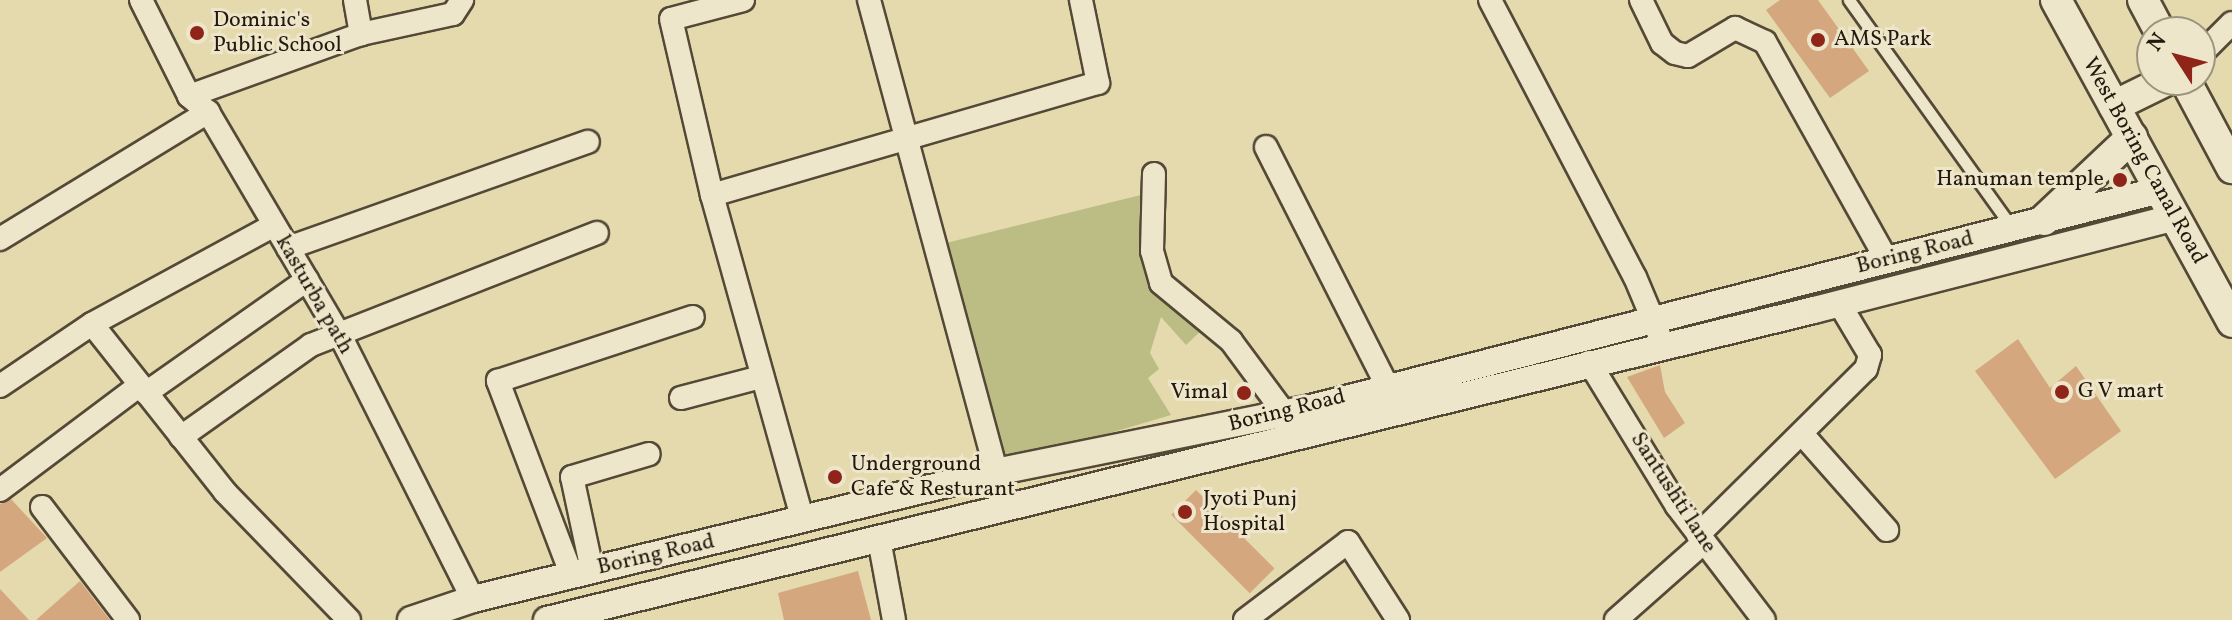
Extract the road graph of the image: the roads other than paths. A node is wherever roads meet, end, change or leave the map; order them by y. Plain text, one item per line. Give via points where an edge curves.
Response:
1 (141, 0) edge
2 (355, 0) edge
3 (462, 0) edge
4 (743, 0) edge
5 (869, 0) edge
6 (1081, 0) edge
7 (1490, 0) edge
8 (1641, 0) edge
9 (1849, 0) edge
10 (2056, 0) edge
11 (2232, 23) edge
12 (361, 34) junction
13 (2216, 39) edge
14 (2136, 95) edge
15 (189, 96) junction
16 (2194, 96) edge
17 (2114, 106) junction
18 (208, 112) junction
19 (2132, 137) junction
20 (908, 138) junction
21 (588, 142) dead end
22 (1266, 147) dead end
23 (2232, 168) edge
24 (1154, 174) dead end
25 (2160, 190) junction
26 (712, 195) junction
27 (2175, 217) junction
28 (2044, 220) junction
29 (274, 225) junction
30 (2012, 229) junction
31 (597, 233) dead end
32 (0, 239) edge
33 (288, 248) junction
34 (1887, 260) junction
35 (307, 280) junction
36 (1839, 303) junction
37 (2229, 312) edge
38 (693, 317) dead end
39 (1652, 322) junction
40 (92, 324) junction
41 (339, 334) junction
42 (1666, 345) junction
43 (1589, 362) junction
44 (761, 377) junction
45 (1387, 385) junction
46 (0, 386) edge
47 (143, 389) junction
48 (681, 398) dead end
49 (1285, 414) junction
50 (1803, 435) junction
51 (181, 437) junction
52 (1293, 439) junction
53 (649, 454) dead end
54 (996, 472) junction
55 (0, 490) edge
56 (42, 507) dead end
57 (803, 520) junction
58 (1887, 530) dead end
59 (879, 539) junction
60 (1700, 539) junction
61 (592, 571) junction
62 (473, 599) junction
63 (611, 611) edge
64 (128, 620) edge
65 (349, 620) edge
66 (411, 620) edge
67 (547, 620) edge
68 (894, 620) edge
69 (1245, 620) edge
70 (1398, 620) edge
71 (1616, 620) edge
72 (1764, 620) edge

1 - 15 street, kasturba path
2 - 12 street
3 - 12 street via 453,14
4 - 26 street via 671,19
5 - 20 street
6 - 20 street via 1098,83
7 - 39 street via 1635,277
8 - 34 street via 1662,43 1675,53 1688,56 1735,28 1765,42
9 - 30 lane
10 - 17 main road, West Boring Canal Road
11 - 13 street
12 - 15 street
14 - 17 main road
15 - 18 street, kasturba path
16 - 23 main road
17 - 19 main road, West Boring Canal Road
18 - 29 street, kasturba path
18 - 32 street
19 - 25 main road, West Boring Canal Road
19 - 28 main road
20 - 26 street
20 - 54 street
21 - 33 street
22 - 45 street
24 - 49 street via 1152,251 1161,283 1231,341
25 - 27 main road, West Boring Canal Road
25 - 28 street, Boring Road
26 - 44 street
27 - 36 street
27 - 37 main road, West Boring Canal Road
28 - 30 street, Boring Road
29 - 33 street, kasturba path
29 - 40 street
30 - 34 street, Boring Road
31 - 41 street
33 - 35 street, kasturba path
34 - 39 street, Boring Road
35 - 41 street, kasturba path
35 - 47 street
36 - 42 street
36 - 50 street via 1870,355 1866,369
38 - 61 street via 498,381
39 - 42 street
39 - 45 street, Boring Road
40 - 46 street
40 - 47 street
41 - 51 street via 300,352
41 - 62 street, kasturba path
42 - 43 street
43 - 52 street
43 - 60 street, Santushti lane
44 - 48 street
44 - 57 street
45 - 49 street, Boring Road
47 - 51 street
47 - 55 street
49 - 52 street
49 - 54 street, Boring Road
50 - 58 street
50 - 60 street
51 - 65 street via 225,492
52 - 59 street
53 - 61 street via 572,477
54 - 57 street, Boring Road
56 - 64 street
57 - 61 street, Boring Road
59 - 63 street
59 - 68 street
60 - 71 street
60 - 72 street, Santushti lane
61 - 62 street, Boring Road
61 - 63 street
62 - 66 street, Boring Road
63 - 67 street
69 - 70 street via 1348,542

